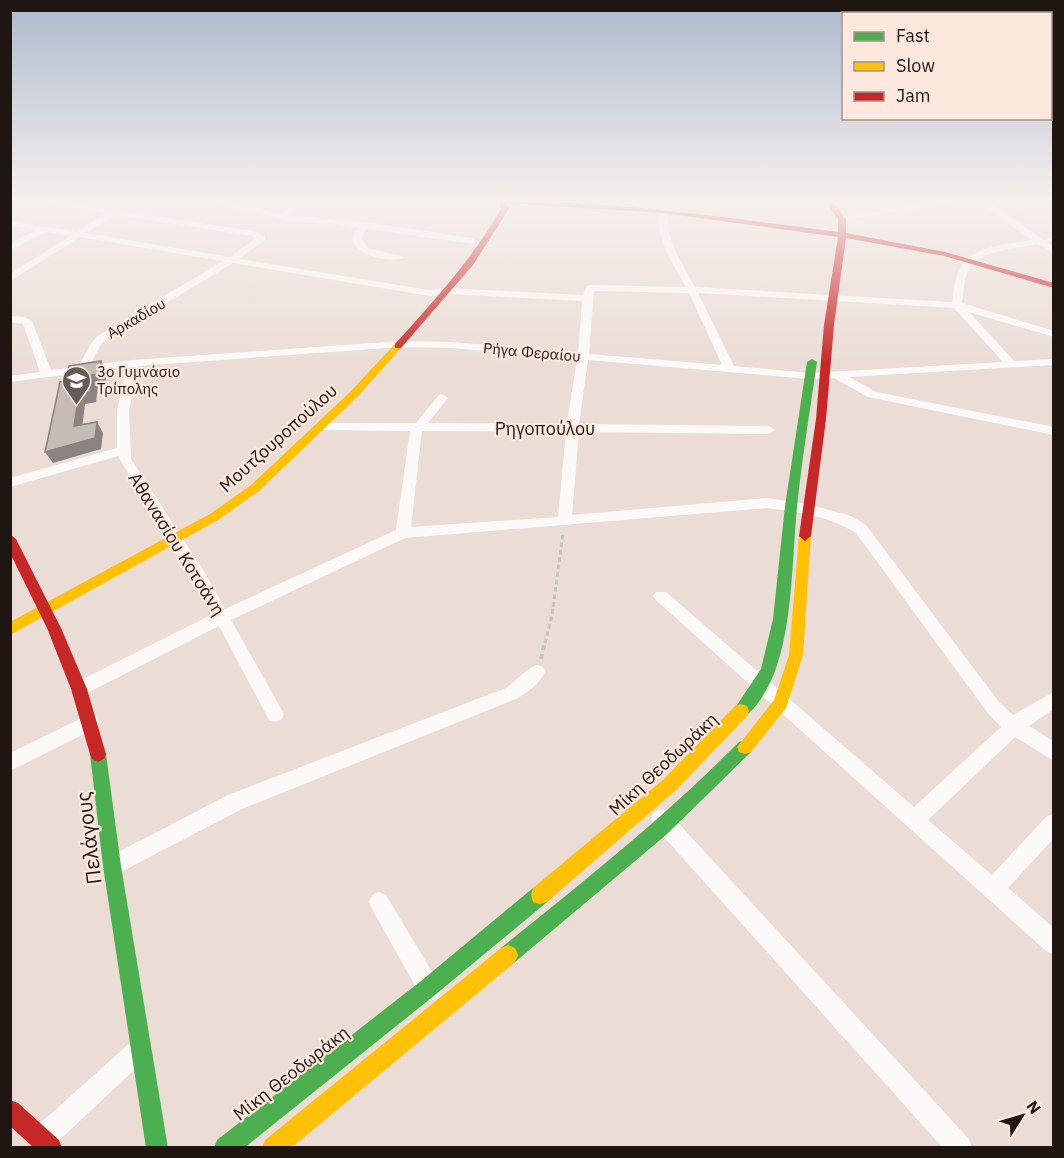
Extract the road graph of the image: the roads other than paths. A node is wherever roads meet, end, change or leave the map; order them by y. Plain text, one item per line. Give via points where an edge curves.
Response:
1 (47, 255) edge
2 (198, 255) edge
3 (241, 255) edge
4 (384, 255) edge
5 (461, 255) edge
6 (477, 255) edge
7 (672, 255) edge
8 (833, 255) edge
9 (945, 255) edge
10 (987, 255) edge
11 (400, 257) dead end
12 (233, 261) junction
13 (970, 261) junction
14 (10, 278) edge
15 (1053, 286) edge
16 (692, 290) junction
17 (447, 291) junction
18 (429, 293) junction
19 (826, 297) junction
20 (587, 298) junction
21 (957, 305) junction
22 (10, 319) edge
23 (1053, 334) edge
24 (400, 344) junction
25 (383, 345) junction
26 (583, 357) junction
27 (1053, 362) edge
28 (133, 363) junction
29 (1012, 365) junction
30 (82, 369) junction
31 (730, 370) junction
32 (46, 373) junction
33 (824, 376) junction
34 (10, 379) edge
35 (442, 398) dead end
36 (320, 426) junction
37 (416, 427) junction
38 (573, 428) junction
39 (769, 430) dead end
40 (1053, 431) edge
41 (123, 450) junction
42 (10, 483) edge
43 (799, 508) junction
44 (565, 521) junction
45 (172, 533) junction
46 (403, 533) junction
47 (10, 539) edge
48 (661, 596) dead end
49 (43, 603) junction
50 (20, 607) dead end
51 (222, 617) junction
52 (10, 629) edge
53 (537, 672) road end
54 (761, 684) junction
55 (79, 689) junction
56 (1053, 699) edge
57 (781, 703) junction
58 (274, 714) dead end
59 (90, 722) junction
60 (1014, 726) junction
61 (1053, 753) edge
62 (10, 763) edge
63 (648, 806) junction
64 (914, 820) junction
65 (1053, 823) edge
66 (666, 824) junction
67 (112, 866) junction
68 (992, 890) junction
69 (379, 902) dead end
70 (1053, 943) edge
71 (428, 988) junction
72 (441, 1009) junction
73 (141, 1048) junction
74 (10, 1111) edge
75 (47, 1143) edge
76 (157, 1148) edge
77 (225, 1148) edge
78 (273, 1148) edge
79 (960, 1148) edge

1 - 14 street
2 - 12 street
3 - 12 street, Αρκαδίου
4 - 11 street
5 - 18 main road, Μουτζουροπούλου
6 - 17 main road, Μουτζουροπούλου
7 - 16 street
8 - 19 main road, Μίκη Θεοδωράκη
9 - 13 main road
10 - 13 street
12 - 18 street
12 - 30 street, Αρκαδίου via 103,337
13 - 15 main road
13 - 21 street
16 - 19 street
16 - 20 street via 592,287
16 - 31 street
17 - 18 street
17 - 20 street
17 - 24 main road, Μουτζουροπούλου
18 - 25 main road, Μουτζουροπούλου
19 - 21 street
19 - 33 main road, Μίκη Θεοδωράκη
20 - 26 street
21 - 23 street
21 - 29 street
22 - 32 street via 28,323
24 - 25 street, Ρήγα Φεραίου
24 - 26 street, Ρήγα Φεραίου
24 - 36 main road, Μουτζουροπούλου
25 - 28 street, Ρήγα Φεραίου
25 - 45 main road, Μουτζουροπούλου via 247,476
26 - 31 street, Ρήγα Φεραίου
26 - 38 street
27 - 29 street, Ρήγα Φεραίου
28 - 30 street, Ρήγα Φεραίου
28 - 41 street, Αθανασίου Κοτσάνη via 126,393
29 - 33 street, Ρήγα Φεραίου
30 - 32 street, Ρήγα Φεραίου
31 - 33 street, Ρήγα Φεραίου
32 - 34 street, Ρήγα Φεραίου
33 - 40 street via 872,395
33 - 43 main road, Μίκη Θεοδωράκη via 821,420
35 - 37 street
36 - 37 street, Ρηγοπούλου
36 - 45 main road, Μουτζουροπούλου via 241,500
37 - 38 street, Ρηγοπούλου
37 - 46 street
38 - 39 street, Ρηγοπούλου
38 - 44 street
41 - 42 street
41 - 45 street, Αθανασίου Κοτσάνη via 131,471
43 - 44 street via 753,503
43 - 54 main road, Μίκη Θεοδωράκη via 780,619
43 - 57 main road, Μίκη Θεοδωράκη via 799,637
43 - 60 street via 846,520 861,529 993,707
44 - 46 street
45 - 49 main road, Μουτζουροπούλου
45 - 51 street, Αθανασίου Κοτσάνη
46 - 51 street
47 - 49 main road, Πελάγους
48 - 54 street
49 - 50 main road, Μουτζουροπούλου
49 - 52 main road, Μουτζουροπούλου
49 - 55 main road, Πελάγους
51 - 55 street
51 - 58 street, Αθανασίου Κοτσάνη
53 - 67 street via 512,693 235,802
54 - 57 street
54 - 63 main road, Μίκη Θεοδωράκη via 711,747
55 - 59 main road, Πελάγους
56 - 60 street
57 - 64 street
57 - 66 main road, Μίκη Θεοδωράκη via 729,765
59 - 62 street
59 - 67 main road, Πελάγους via 102,776
60 - 61 street
60 - 64 street
63 - 66 street
63 - 71 main road, Μίκη Θεοδωράκη
64 - 68 street
65 - 68 street
66 - 72 main road, Μίκη Θεοδωράκη
66 - 79 street
67 - 73 main road, Πελάγους
68 - 70 street
69 - 71 street
71 - 72 street
71 - 77 main road, Μίκη Θεοδωράκη
72 - 78 main road, Μίκη Θεοδωράκη
73 - 75 street
73 - 76 main road, Πελάγους
74 - 75 main road

